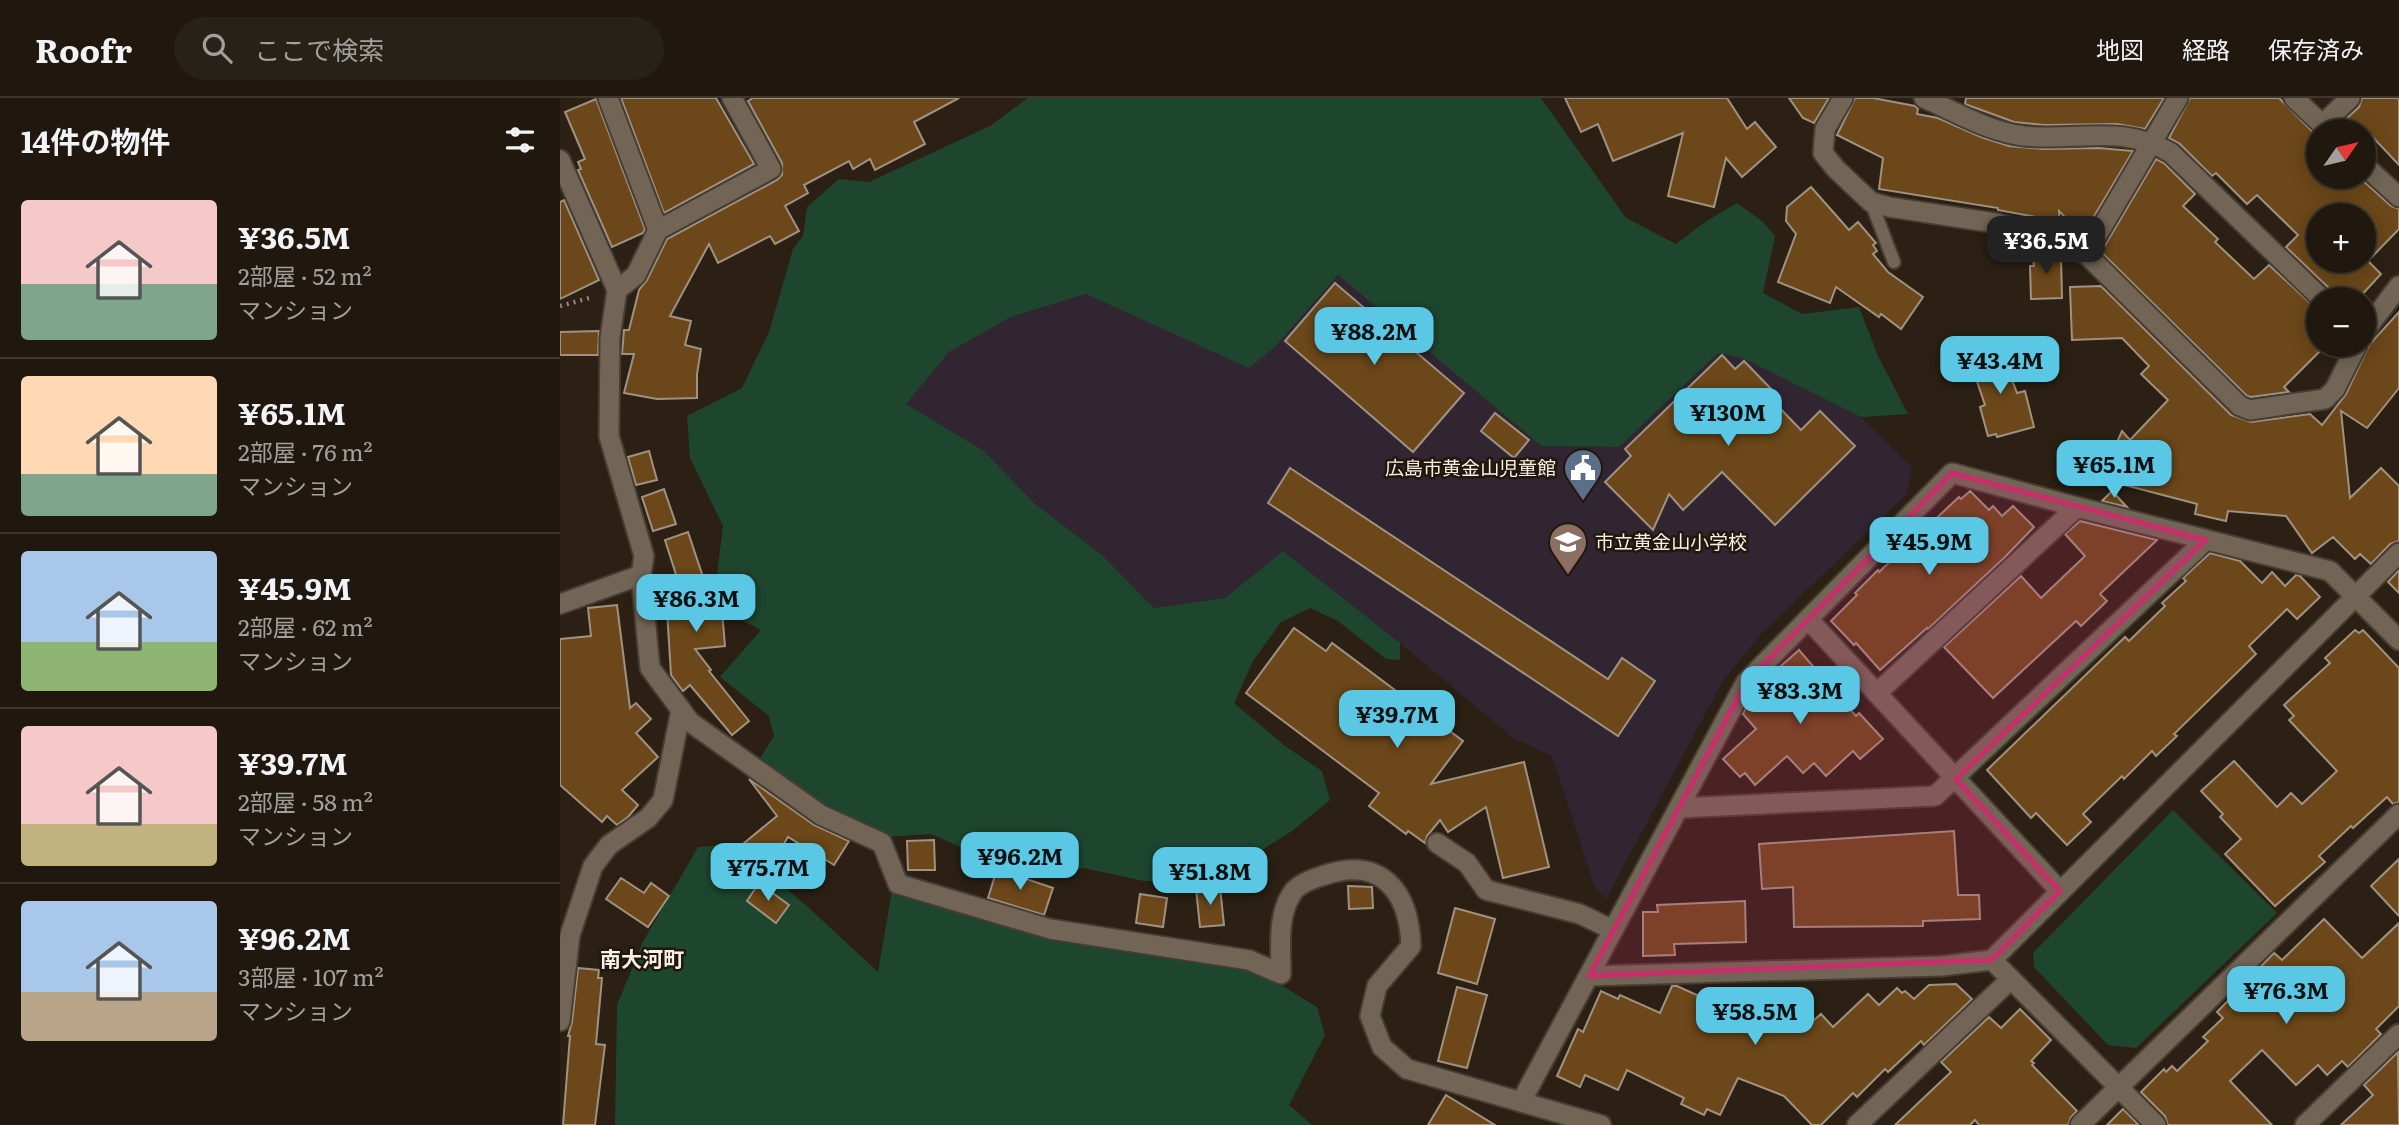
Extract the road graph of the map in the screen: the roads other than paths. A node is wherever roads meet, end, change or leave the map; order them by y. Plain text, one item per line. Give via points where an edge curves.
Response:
1 (608, 98) edge
2 (732, 98) edge
3 (1843, 98) edge
4 (1924, 98) edge
5 (2178, 98) edge
6 (2294, 98) edge
7 (2350, 98) edge
8 (2316, 119) edge
9 (2332, 119) edge
10 (2153, 142) junction
11 (560, 160) edge
12 (2376, 176) edge
13 (2399, 197) edge
14 (1871, 202) junction
15 (658, 230) junction
16 (2086, 254) junction
17 (1894, 262) dead end
18 (2310, 287) edge
19 (618, 290) junction
20 (2397, 294) edge
21 (2376, 318) edge
22 (2351, 357) edge
23 (2077, 508) junction
24 (2206, 540) junction
25 (2399, 553) edge
26 (641, 575) junction
27 (2355, 596) junction
28 (560, 604) edge
29 (1808, 618) junction
30 (2399, 640) edge
31 (1877, 693) junction
32 (681, 710) junction
33 (1956, 779) junction
34 (1679, 808) junction
35 (2398, 817) edge
36 (1437, 843) dead end
37 (2060, 891) junction
38 (1613, 930) junction
39 (1992, 960) junction
40 (1589, 976) junction
41 (2011, 979) junction
42 (560, 1021) edge
43 (2399, 1034) edge
44 (2119, 1088) junction
45 (1521, 1102) junction
46 (1601, 1125) edge
47 (1857, 1125) edge
48 (2080, 1125) edge
49 (2156, 1125) edge
50 (2305, 1125) edge

1 - 15 street
2 - 15 street via 771,169
3 - 14 street via 1825,129 1823,153
4 - 10 street via 1993,129 2024,136 2123,135
5 - 10 street
6 - 8 street
7 - 9 street
10 - 16 street
10 - 18 street via 2171,153
11 - 19 street
12 - 13 street
14 - 16 street via 1996,223
14 - 17 lane
15 - 19 street via 636,275
16 - 22 street via 2240,406 2250,410 2325,400
19 - 26 street via 610,338 609,436 644,555
20 - 21 street
23 - 24 street
23 - 29 street via 1952,473
23 - 31 street
24 - 27 street via 2330,571
24 - 33 street
25 - 27 street
26 - 28 street
26 - 32 street via 650,667
27 - 30 street
27 - 37 street
29 - 31 street
29 - 34 street via 1746,682
31 - 33 street
32 - 42 street via 663,800 648,818 609,845 593,866 570,935
32 - 45 street via 690,722 821,815 882,843 898,884 1050,929 1249,960 1281,974 1281,922 1291,893 1333,872 1357,868 1381,876 1399,895 1410,922 1411,946 1377,986 1370,1016 1382,1047 1407,1069
33 - 34 street via 1935,796
33 - 37 street
34 - 38 street
35 - 44 street
36 - 38 street via 1467,863 1486,890 1580,914
37 - 39 street
38 - 40 street
39 - 40 street
39 - 41 street
40 - 45 street
41 - 44 street
41 - 47 street
43 - 50 street
44 - 48 street
44 - 49 street
45 - 46 street

